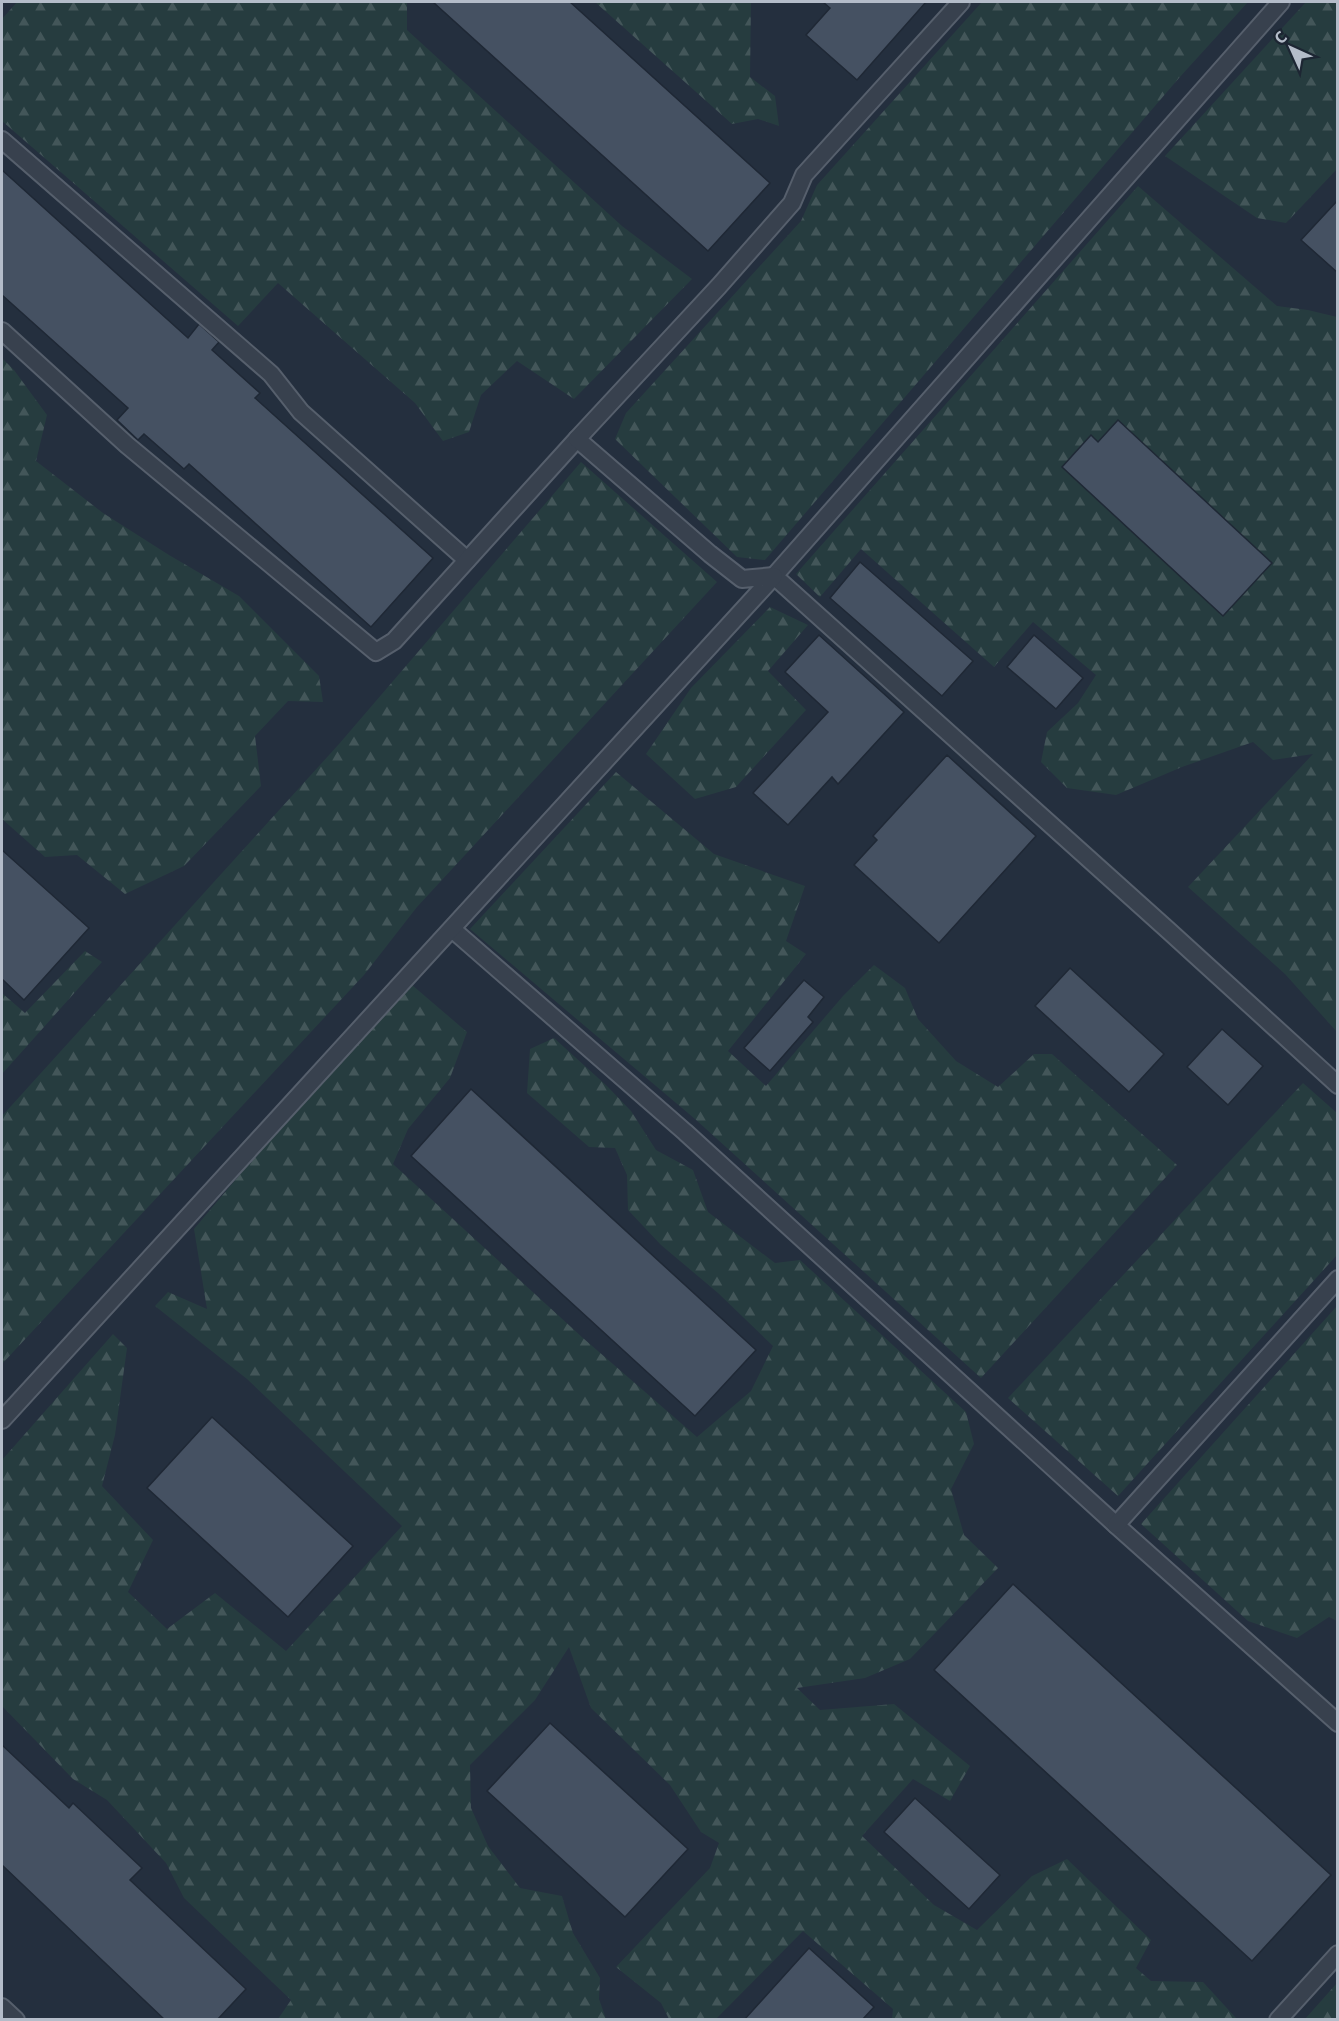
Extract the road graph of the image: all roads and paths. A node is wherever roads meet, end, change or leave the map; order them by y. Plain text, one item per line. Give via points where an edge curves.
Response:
1 (961, 2) edge
2 (1281, 2) edge
3 (2, 140) edge
4 (2, 331) edge
5 (578, 438) junction
6 (467, 560) junction
7 (774, 576) junction
8 (452, 929) junction
9 (1338, 1085) edge
10 (1338, 1280) edge
11 (2, 1420) edge
12 (1116, 1525) junction
13 (1338, 1723) edge
14 (1338, 1954) edge
15 (2, 2007) edge
16 (15, 2019) edge
17 (1278, 2019) edge

1 - 5 lane via 804,175 792,203 734,270
2 - 7 lane
3 - 6 lane via 271,374 301,412
4 - 6 lane via 127,446 376,652 394,641
5 - 6 lane
5 - 7 lane via 742,579
7 - 8 lane
7 - 9 lane
8 - 11 lane
8 - 12 lane via 694,1140
10 - 12 lane
12 - 13 lane
14 - 17 lane
15 - 16 lane

